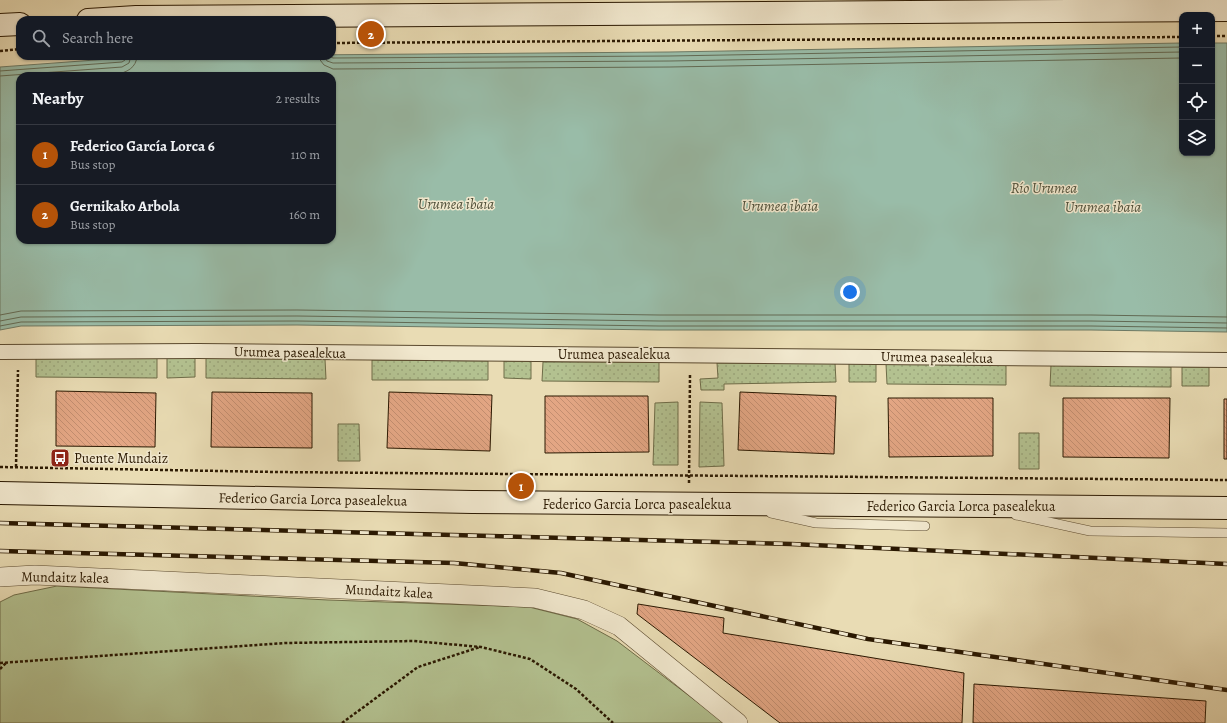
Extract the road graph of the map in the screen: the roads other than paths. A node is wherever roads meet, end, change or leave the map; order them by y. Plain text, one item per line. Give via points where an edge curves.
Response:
1 (1227, 10) edge
2 (306, 16) edge
3 (16, 24) edge
4 (0, 25) edge
5 (0, 352) edge
6 (1227, 360) edge
7 (8, 493) edge
8 (736, 504) junction
9 (977, 506) junction
10 (1227, 508) edge
11 (925, 526) dead end
12 (1227, 533) edge
13 (0, 578) edge
14 (738, 723) edge

1 - 2 main road
3 - 4 main road
5 - 6 street, Urumea pasealekua via 198,351
7 - 8 main road, Federico Garcia Lorca pasealekua via 464,502
8 - 9 main road, Federico Garcia Lorca pasealekua
8 - 11 lane via 816,523
9 - 10 main road, Federico Garcia Lorca pasealekua
9 - 12 lane via 1090,531
13 - 14 street, Mundaitz kalea via 35,575 535,598 584,610 619,626

